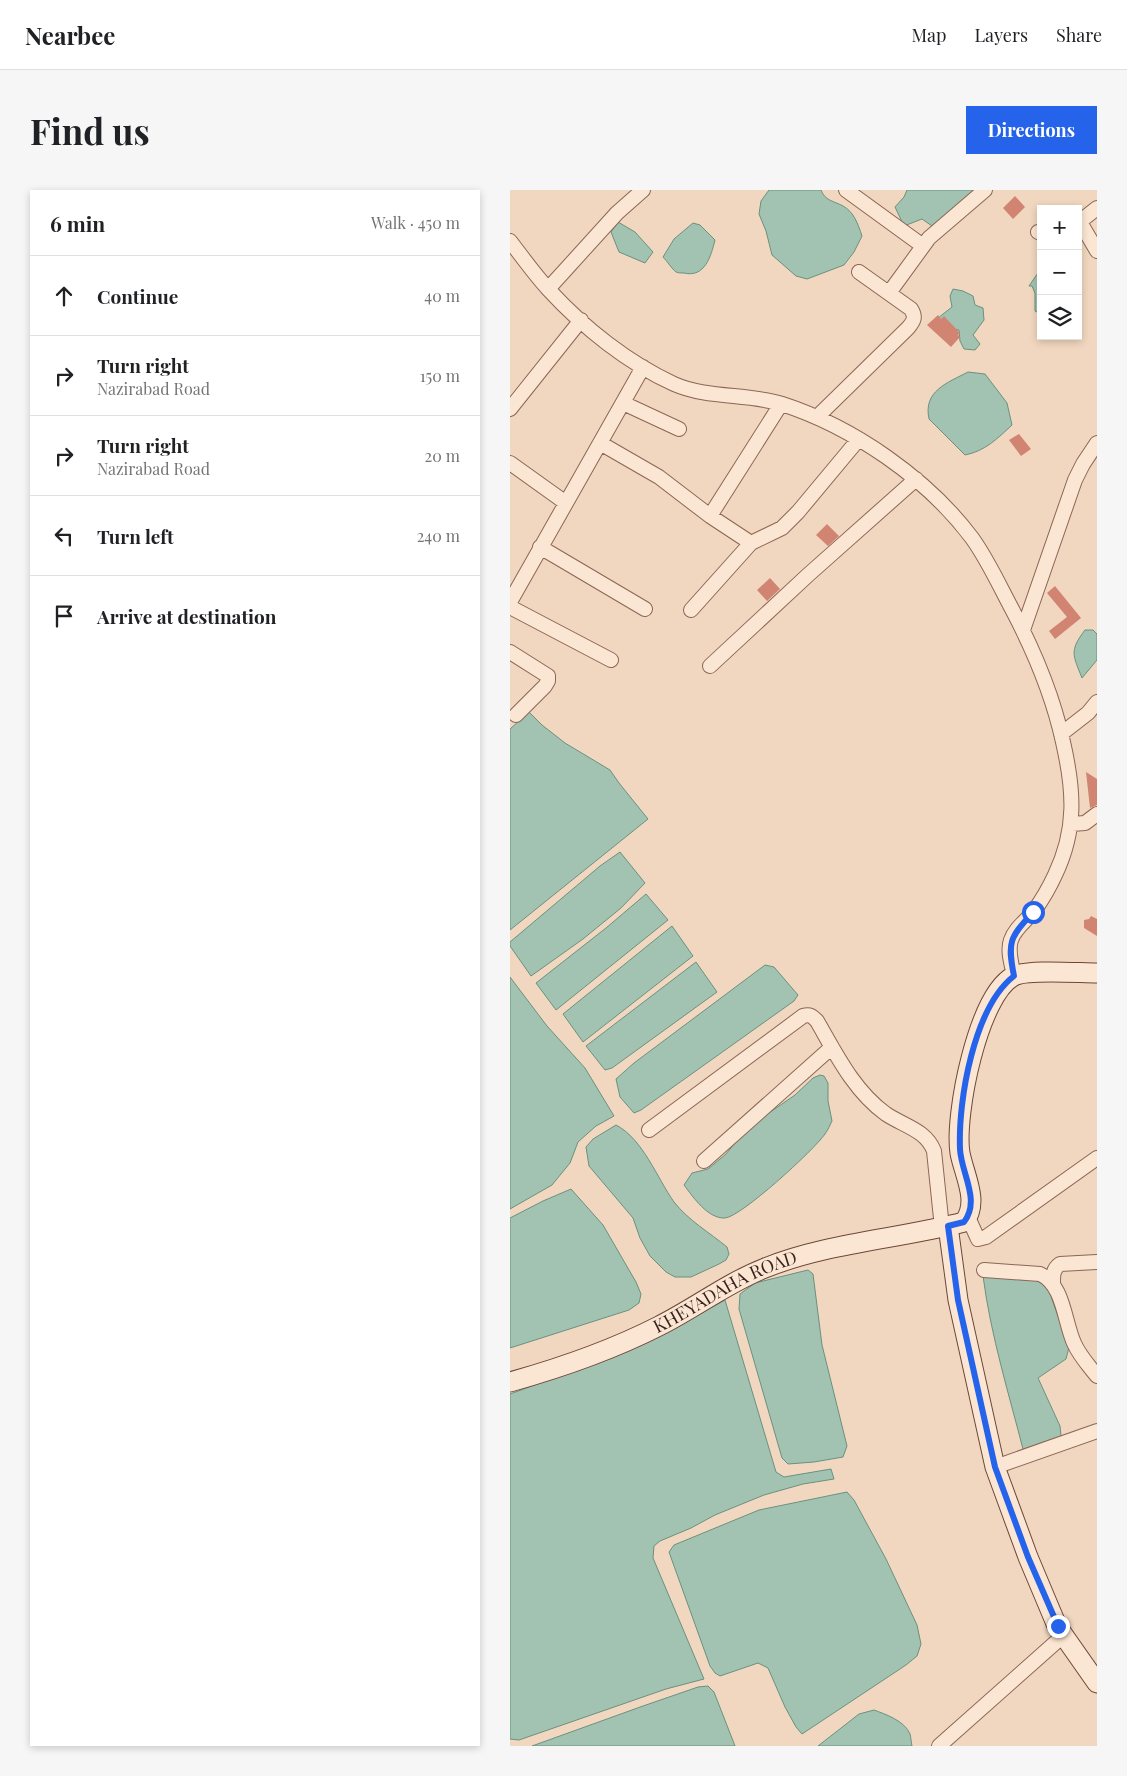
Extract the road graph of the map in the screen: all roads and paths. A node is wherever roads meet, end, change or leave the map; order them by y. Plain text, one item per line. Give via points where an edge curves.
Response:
1 (643, 190) edge
2 (846, 190) edge
3 (985, 190) edge
4 (1097, 208) edge
5 (1082, 220) edge
6 (1082, 227) edge
7 (510, 241) edge
8 (923, 246) junction
9 (1097, 251) edge
10 (859, 272) dead end
11 (548, 289) junction
12 (888, 293) junction
13 (581, 320) junction
14 (643, 367) junction
15 (623, 402) junction
16 (781, 404) junction
17 (510, 409) edge
18 (817, 418) junction
19 (679, 430) dead end
20 (858, 440) junction
21 (600, 443) junction
22 (1097, 443) edge
23 (510, 464) edge
24 (916, 480) junction
25 (566, 503) junction
26 (710, 516) junction
27 (751, 543) junction
28 (540, 547) junction
29 (510, 602) edge
30 (510, 607) edge
31 (645, 609) dead end
32 (691, 610) dead end
33 (1023, 630) junction
34 (510, 652) edge
35 (611, 660) dead end
36 (710, 666) dead end
37 (1097, 702) edge
38 (516, 715) dead end
39 (1061, 734) junction
40 (1097, 814) edge
41 (1078, 823) junction
42 (1097, 831) edge
43 (1097, 972) edge
44 (1014, 976) junction
45 (832, 1047) junction
46 (649, 1130) dead end
47 (1097, 1158) edge
48 (704, 1161) dead end
49 (955, 1223) junction
50 (1097, 1262) edge
51 (984, 1270) dead end
52 (1053, 1283) junction
53 (1097, 1376) edge
54 (510, 1382) edge
55 (1097, 1431) edge
56 (995, 1467) junction
57 (1064, 1635) junction
58 (1097, 1683) edge
59 (938, 1746) edge

1 - 11 street via 617,213
2 - 8 street
3 - 8 street
4 - 5 street
6 - 9 street
7 - 11 street
8 - 12 street
10 - 12 street
11 - 13 street
12 - 18 street via 912,309 914,320
13 - 14 street
13 - 17 street
14 - 15 street
14 - 16 street via 695,392
15 - 19 street
15 - 21 street
16 - 18 street
16 - 26 street
18 - 20 street
20 - 24 street via 891,459
20 - 27 street via 791,520
21 - 25 street
21 - 26 street via 648,470
22 - 33 street via 1075,480
23 - 25 street
24 - 33 street via 948,509 973,539
24 - 36 street
25 - 28 street
26 - 27 street
27 - 32 street
28 - 29 street
28 - 31 street
30 - 35 street
33 - 39 street via 1048,684
34 - 38 street via 548,676 544,686
37 - 39 street
39 - 41 street
40 - 41 street
41 - 42 street
41 - 44 street via 1044,897 1011,939
43 - 44 main road
44 - 49 main road via 1004,983 994,998 976,1040 960,1112 960,1152 968,1181 970,1212
45 - 46 street via 817,1021 807,1014
45 - 48 street
45 - 49 street via 852,1080 868,1098 896,1120 924,1134 930,1142
47 - 49 street via 986,1237 978,1239
49 - 54 main road, KHEYADAHA ROAD via 780,1262 743,1277 637,1337
49 - 56 main road via 958,1300
50 - 52 street via 1060,1264 1053,1272
51 - 52 street via 1040,1274
52 - 53 street via 1074,1344
55 - 56 street
56 - 57 main road via 1028,1557
57 - 58 main road
57 - 59 street

